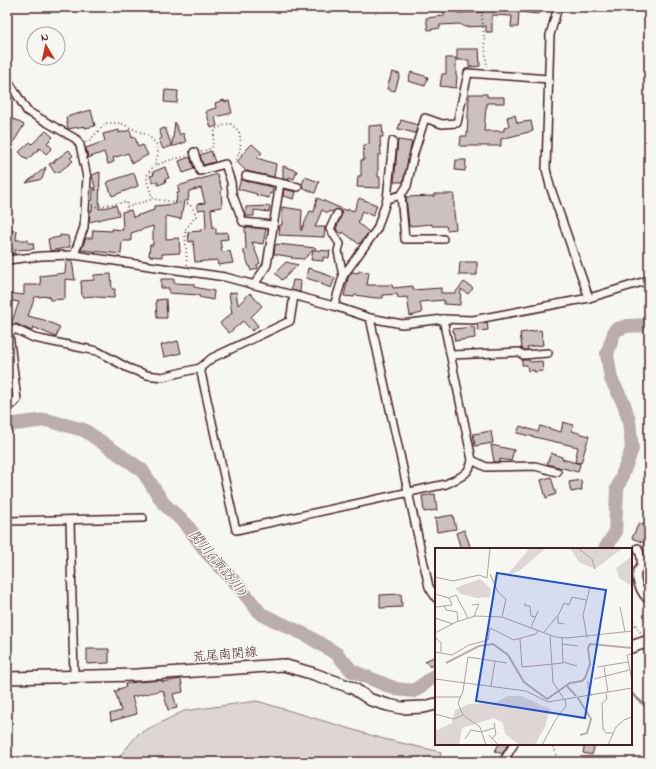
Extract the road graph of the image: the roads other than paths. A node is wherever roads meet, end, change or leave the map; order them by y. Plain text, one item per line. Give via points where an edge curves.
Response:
1 (558, 7) edge
2 (7, 79) edge
3 (549, 79) junction
4 (393, 141) dead end
5 (194, 153) road end
6 (246, 176) dead end
7 (280, 183) junction
8 (298, 187) dead end
9 (401, 195) junction
10 (387, 199) junction
11 (337, 214) dead end
12 (273, 225) junction
13 (442, 239) dead end
14 (74, 255) junction
15 (7, 260) edge
16 (343, 276) junction
17 (649, 280) edge
18 (254, 285) junction
19 (294, 296) junction
20 (589, 298) junction
21 (334, 306) junction
22 (370, 318) junction
23 (443, 319) junction
24 (548, 353) dead end
25 (451, 355) junction
26 (200, 368) junction
27 (7, 406) edge
28 (472, 460) junction
29 (556, 472) dead end
30 (409, 492) junction
31 (143, 518) dead end
32 (70, 520) junction
33 (7, 521) edge
34 (638, 548) dead end
35 (435, 596) edge
36 (649, 601) edge
37 (648, 642) edge
38 (632, 646) edge
39 (74, 677) junction
40 (7, 678) edge
41 (435, 704) edge
42 (513, 745) edge
43 (503, 762) edge

1 - 3 street via 550,35
2 - 14 street via 27,111 76,139 80,145 87,177 84,227
3 - 9 street via 468,73 457,123 442,124 425,118 407,186
3 - 20 street via 546,169
4 - 10 street
5 - 12 street via 200,171 225,164 243,222
6 - 7 street
7 - 8 street
7 - 12 street
9 - 10 street
9 - 13 street via 405,239
10 - 16 street via 378,229
11 - 16 street via 330,229 340,244 338,251
12 - 18 street via 267,265
14 - 15 street
14 - 18 street via 225,277
16 - 21 street
17 - 20 street
18 - 19 street
19 - 21 street
19 - 26 street via 290,321 212,358
20 - 23 street via 472,320
21 - 22 street
22 - 23 street via 402,324
22 - 30 street
23 - 25 street
24 - 25 street
25 - 28 street
26 - 27 street via 162,377 147,375 97,351 34,338 15,329 9,333 17,400
26 - 30 street via 236,530
28 - 29 street via 486,467 535,466
28 - 30 street via 471,467 462,476 446,484
30 - 35 street via 430,587
31 - 32 street
32 - 33 street
32 - 39 street
34 - 36 street via 642,565 637,573 639,585 642,594
37 - 38 main road
39 - 40 main road, 荒尾南関線
39 - 41 main road, 荒尾南関線 via 137,676 283,666 353,688 371,700 388,705 402,708
42 - 43 street

